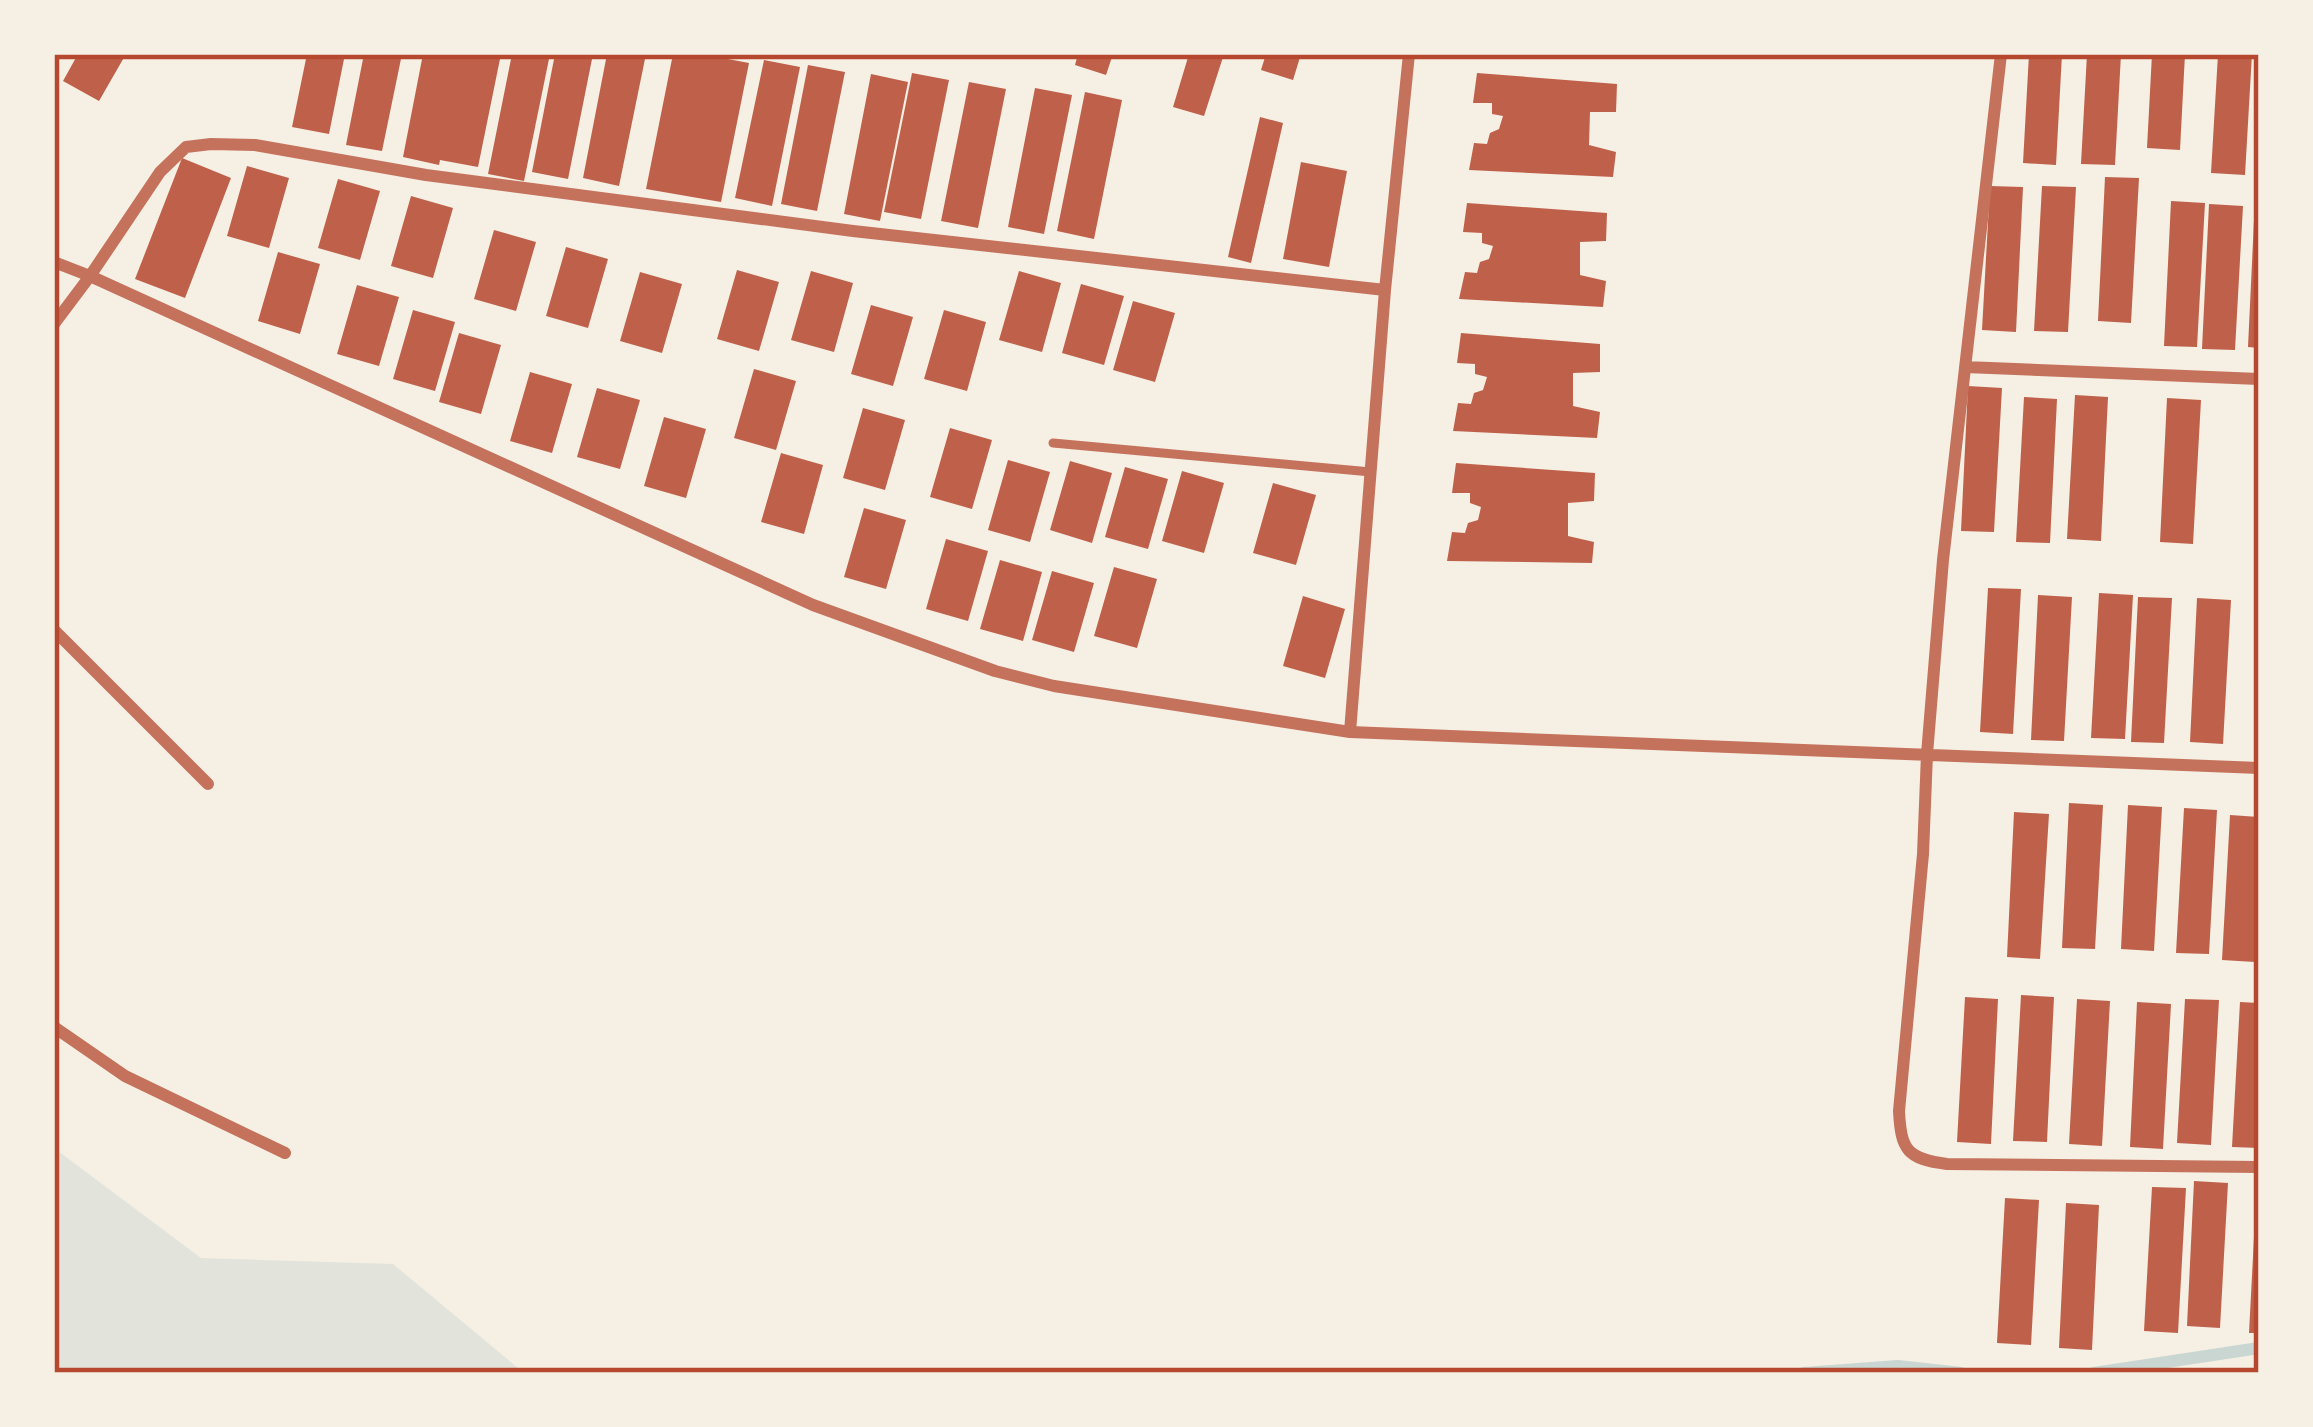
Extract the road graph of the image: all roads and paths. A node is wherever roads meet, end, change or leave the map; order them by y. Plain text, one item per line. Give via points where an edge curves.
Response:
1 (1409, 54) edge
2 (2001, 54) edge
3 (54, 262) edge
4 (90, 276) junction
5 (1385, 290) junction
6 (54, 324) edge
7 (1965, 367) junction
8 (2259, 379) edge
9 (1053, 443) dead end
10 (1370, 472) junction
11 (54, 630) edge
12 (1350, 731) junction
13 (1928, 754) junction
14 (2259, 768) edge
15 (208, 784) dead end
16 (54, 1027) edge
17 (285, 1153) dead end
18 (2259, 1167) edge

1 - 5 street
2 - 7 street
3 - 4 street
4 - 5 street via 160,172 186,147 211,144 853,231
4 - 6 street
4 - 12 street via 813,605 914,642 1054,686
5 - 10 street
7 - 8 street
7 - 13 street
9 - 10 lane
10 - 12 street
11 - 15 street
12 - 13 street
13 - 14 street
13 - 18 street via 1900,1111 1910,1153 1947,1164
16 - 17 street via 125,1076

